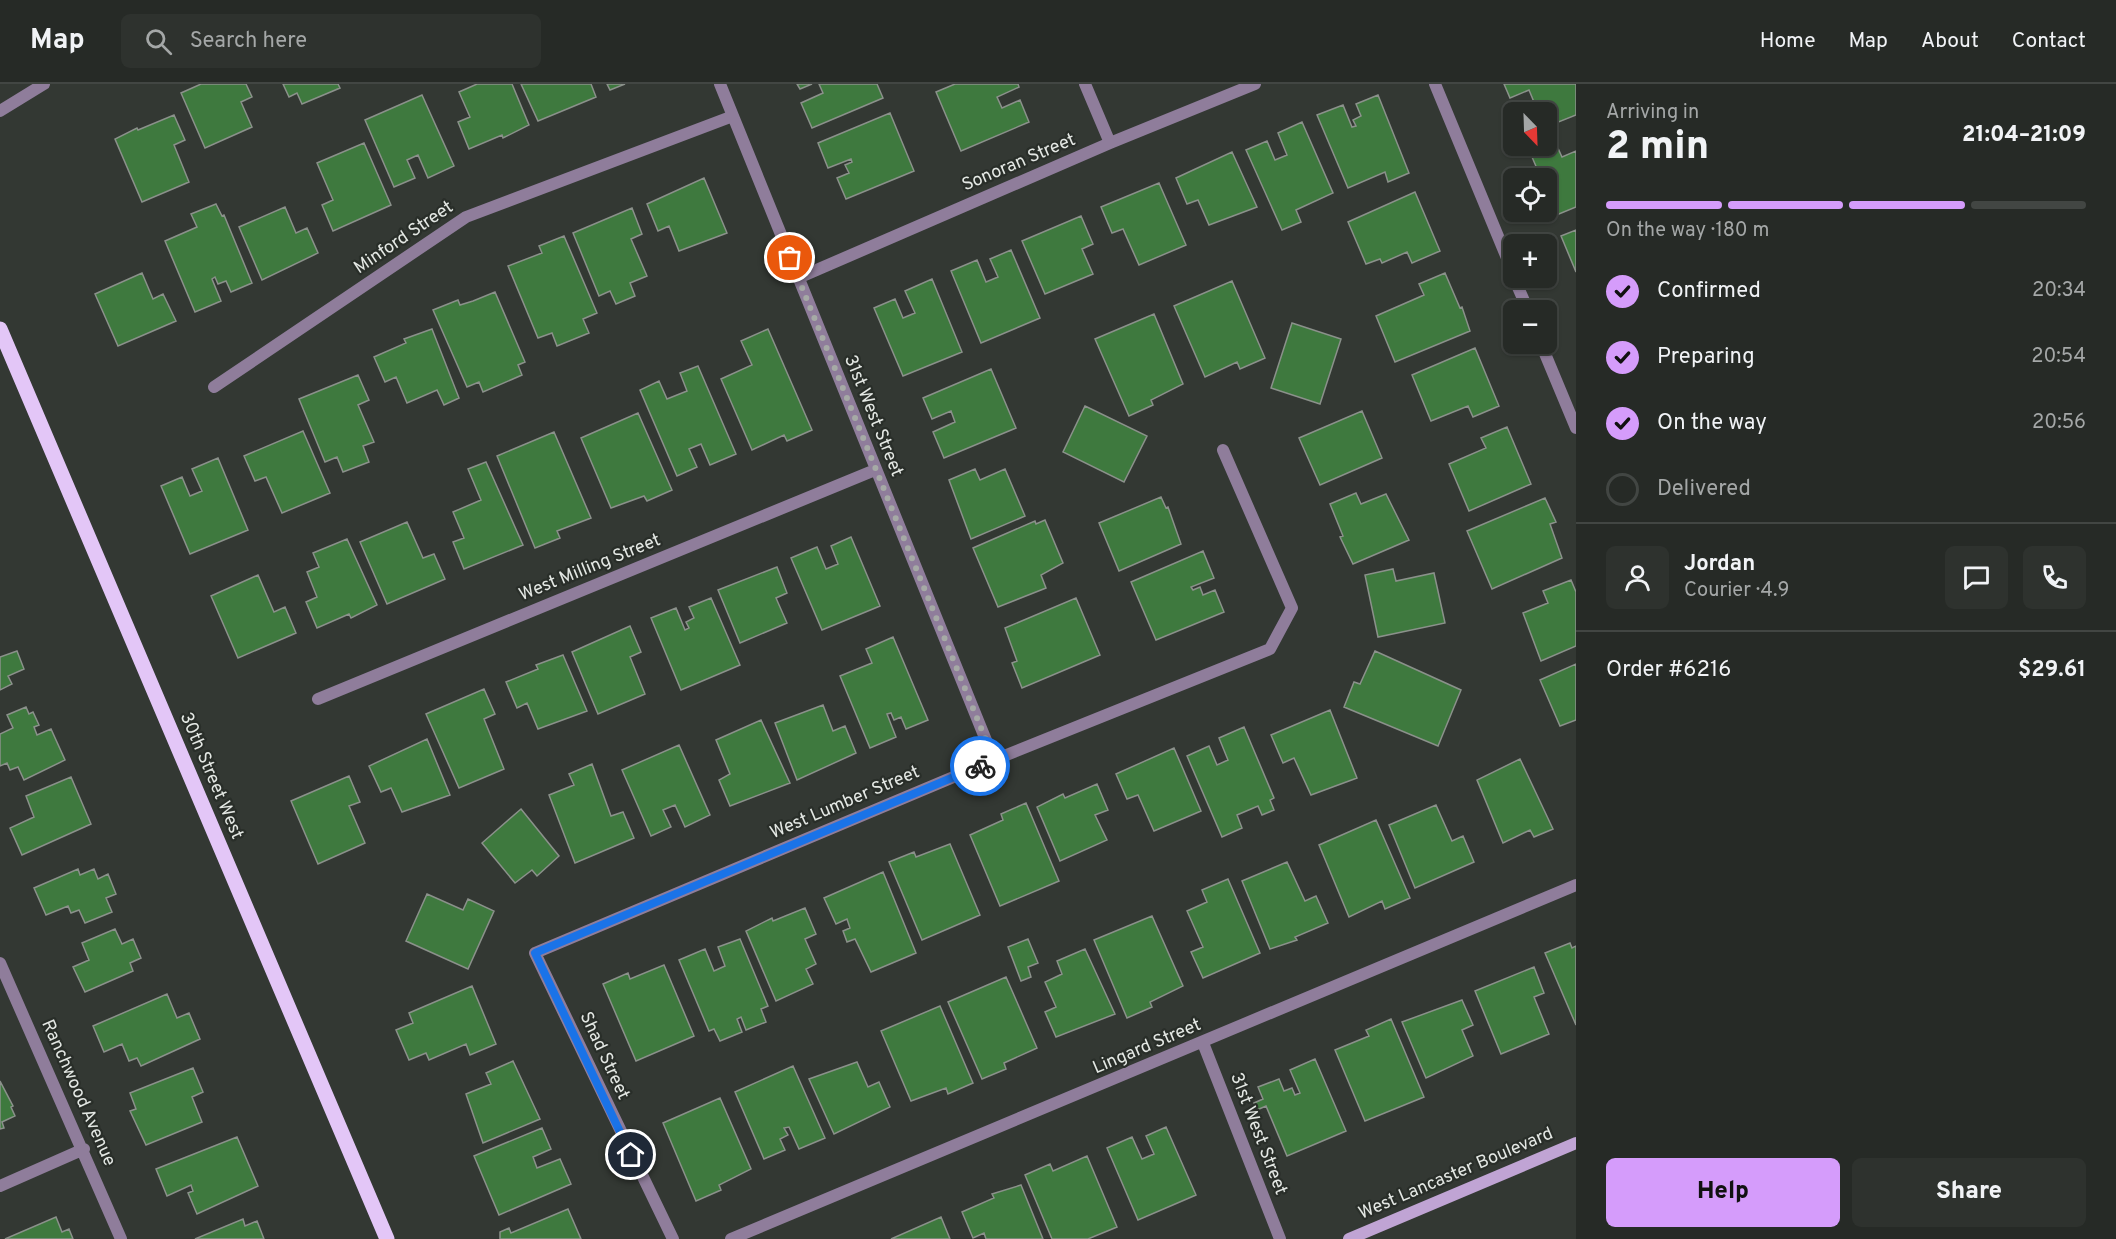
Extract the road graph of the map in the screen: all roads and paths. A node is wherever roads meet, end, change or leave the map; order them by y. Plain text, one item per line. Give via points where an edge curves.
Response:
1 (44, 84) edge
2 (720, 84) edge
3 (1084, 84) edge
4 (1255, 84) edge
5 (1435, 84) edge
6 (0, 111) edge
7 (733, 116) junction
8 (1110, 143) junction
9 (1503, 249) edge
10 (798, 278) junction
11 (0, 329) edge
12 (1546, 354) edge
13 (214, 387) dead end
14 (1576, 428) edge
15 (1223, 450) dead end
16 (875, 470) junction
17 (318, 699) dead end
18 (994, 760) junction
19 (1576, 885) edge
20 (535, 953) joint
21 (0, 963) edge
22 (1203, 1043) junction
23 (1576, 1143) edge
24 (84, 1149) junction
25 (0, 1186) edge
26 (121, 1239) edge
27 (387, 1239) edge
28 (673, 1239) edge
29 (731, 1239) edge
30 (1280, 1239) edge
31 (1349, 1239) edge

1 - 6 street
2 - 7 street, 31st West Street
3 - 8 street
4 - 8 street, Sonoran Street
5 - 9 street
7 - 10 street, 31st West Street
7 - 13 street, Minford Street via 466,217
8 - 10 street, Sonoran Street
10 - 16 street, 31st West Street
11 - 27 main road, 30th Street West
12 - 14 street
15 - 18 street, West Lumber Street via 1292,608 1270,649
16 - 17 street, West Milling Street
16 - 18 street, 31st West Street
18 - 20 street, West Lumber Street
19 - 22 street, Lingard Street
20 - 28 street, Shad Street
21 - 24 street, Ranchwood Avenue
22 - 29 street, Lingard Street
22 - 30 street, 31st West Street
23 - 31 street, West Lancaster Boulevard
24 - 25 street
24 - 26 street, Ranchwood Avenue

